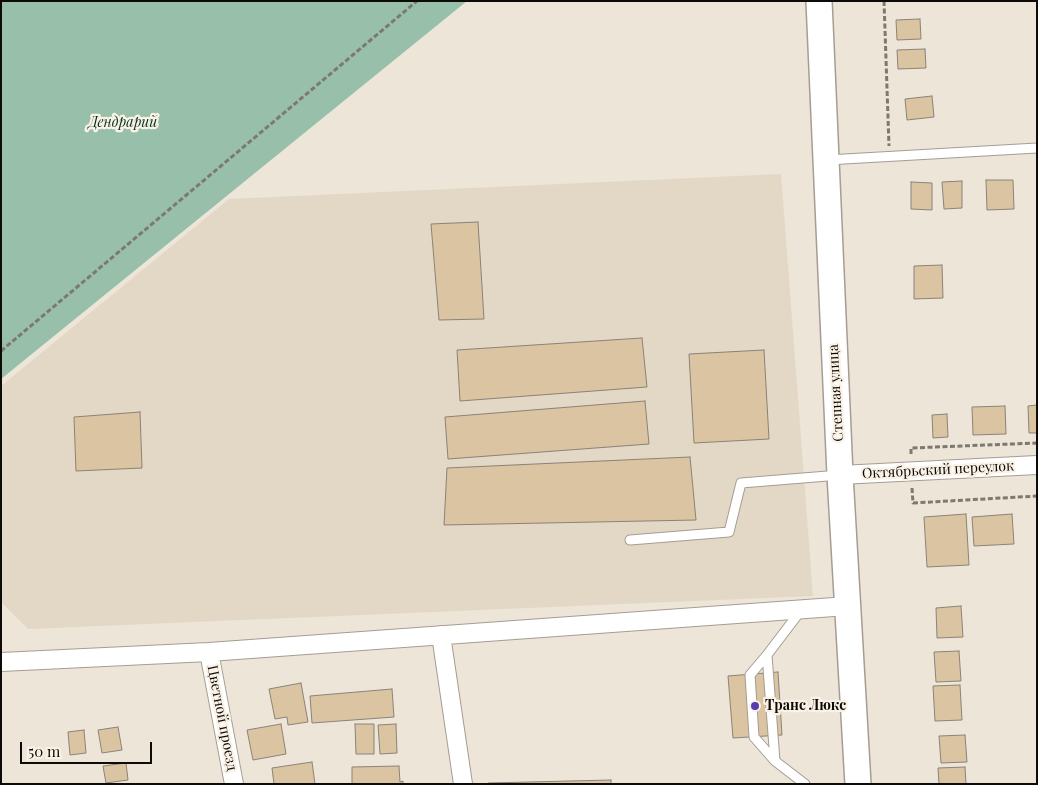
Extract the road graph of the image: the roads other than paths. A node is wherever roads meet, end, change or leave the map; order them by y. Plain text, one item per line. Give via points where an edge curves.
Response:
1 (819, 1) edge
2 (1037, 148) edge
3 (825, 160) junction
4 (1037, 464) edge
5 (840, 475) junction
6 (630, 540) dead end
7 (848, 606) junction
8 (803, 608) junction
9 (441, 635) junction
10 (209, 652) junction
11 (767, 655) junction
12 (1, 662) edge
13 (775, 761) junction
14 (234, 784) edge
15 (463, 784) edge
16 (806, 784) edge
17 (858, 784) edge

1 - 3 main road, Степная улица
2 - 3 lane
3 - 5 main road, Степная улица
4 - 5 street, Октябрьский переулок
5 - 6 lane via 742,483 729,532
5 - 7 main road, Степная улица
7 - 8 street
7 - 17 main road, Степная улица
8 - 9 street
8 - 11 lane
9 - 10 street
9 - 15 street
10 - 12 street
10 - 14 street, Цветной проезд
11 - 13 lane
11 - 13 lane via 750,674 754,737
13 - 16 lane

